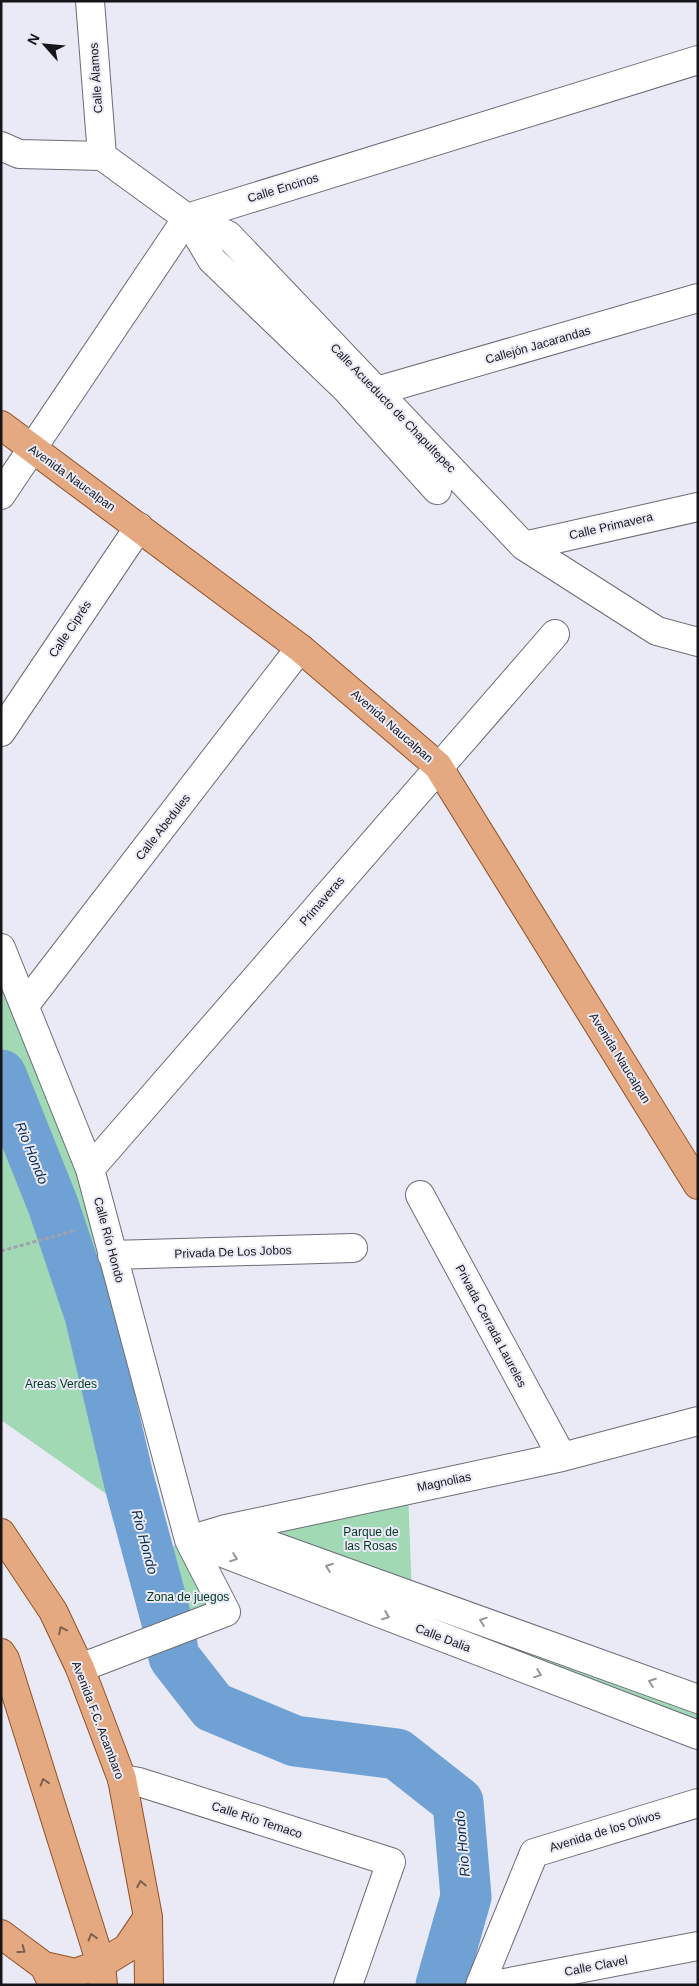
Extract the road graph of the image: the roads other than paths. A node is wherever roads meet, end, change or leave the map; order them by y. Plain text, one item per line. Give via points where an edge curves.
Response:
1 (90, 1) edge
2 (698, 60) edge
3 (1, 146) edge
4 (102, 156) junction
5 (187, 218) junction
6 (698, 298) edge
7 (377, 391) junction
8 (1, 425) edge
9 (31, 449) junction
10 (437, 490) dead end
11 (1, 495) edge
12 (698, 507) edge
13 (139, 526) junction
14 (524, 546) junction
15 (555, 634) dead end
16 (698, 642) edge
17 (300, 648) junction
18 (1, 732) edge
19 (438, 766) junction
20 (1, 948) edge
21 (25, 1005) junction
22 (90, 1169) junction
23 (698, 1184) edge
24 (420, 1195) dead end
25 (353, 1248) dead end
26 (112, 1255) junction
27 (698, 1421) edge
28 (562, 1457) junction
29 (226, 1529) junction
30 (1, 1533) edge
31 (189, 1540) junction
32 (508, 1630) junction
33 (1, 1653) edge
34 (498, 1659) junction
35 (80, 1668) junction
36 (698, 1699) edge
37 (698, 1735) edge
38 (122, 1779) junction
39 (698, 1803) edge
40 (148, 1918) junction
41 (1, 1934) edge
42 (698, 1946) edge
43 (48, 1975) edge
44 (102, 1975) edge
45 (150, 1984) edge
46 (348, 1985) edge
47 (480, 1985) edge
48 (494, 1985) edge

1 - 4 street, Calle Álamos
2 - 5 street, Calle Encinos
3 - 4 street via 19,154
4 - 5 street, Calle Acueducto de Chapultepec
5 - 7 street, Calle Acueducto de Chapultepec via 228,235
5 - 9 street
5 - 10 street via 212,260 346,389
6 - 7 street, Callejón Jacarandas
7 - 14 street, Calle Acueducto de Chapultepec
8 - 9 main road, Avenida Naucalpan
9 - 11 street
9 - 13 main road, Avenida Naucalpan
12 - 14 street, Calle Primavera
13 - 17 main road, Avenida Naucalpan
13 - 18 street, Calle Ciprés
14 - 16 street, Calle Acueducto de Chapultepec via 657,631
15 - 19 street, Primaveras
17 - 19 main road, Avenida Naucalpan
17 - 21 street, Calle Abedules
19 - 22 street, Primaveras
19 - 23 main road, Avenida Naucalpan
20 - 21 street, Calle Río Hondo
21 - 22 street, Calle Río Hondo
22 - 26 street, Calle Río Hondo
24 - 28 street, Privada Cerrada Laureles
25 - 26 street, Privada De Los Jobos
26 - 31 street, Calle Río Hondo
27 - 28 street, Magnolias
28 - 29 street, Magnolias
29 - 31 street, Magnolias
32 -> 29 street
35 -> 30 main road, Avenida F.C. Acambaro via 52,1611
31 -> 34 street, Calle Dalia
31 - 35 street, Calle Río Hondo via 226,1612
32 - 34 street
36 -> 32 street
44 -> 33 main road
34 -> 37 street, Calle Dalia
35 - 38 main road, Avenida F.C. Acambaro
40 -> 38 main road, Avenida F.C. Acambaro
38 - 46 street, Calle Río Temaco via 391,1862
39 - 47 street, Avenida de los Olivos via 534,1853
40 - 44 main road
40 - 45 main road, Avenida F.C. Acambaro
41 -> 43 main road
42 - 48 street, Calle Clavel
43 - 44 main road

